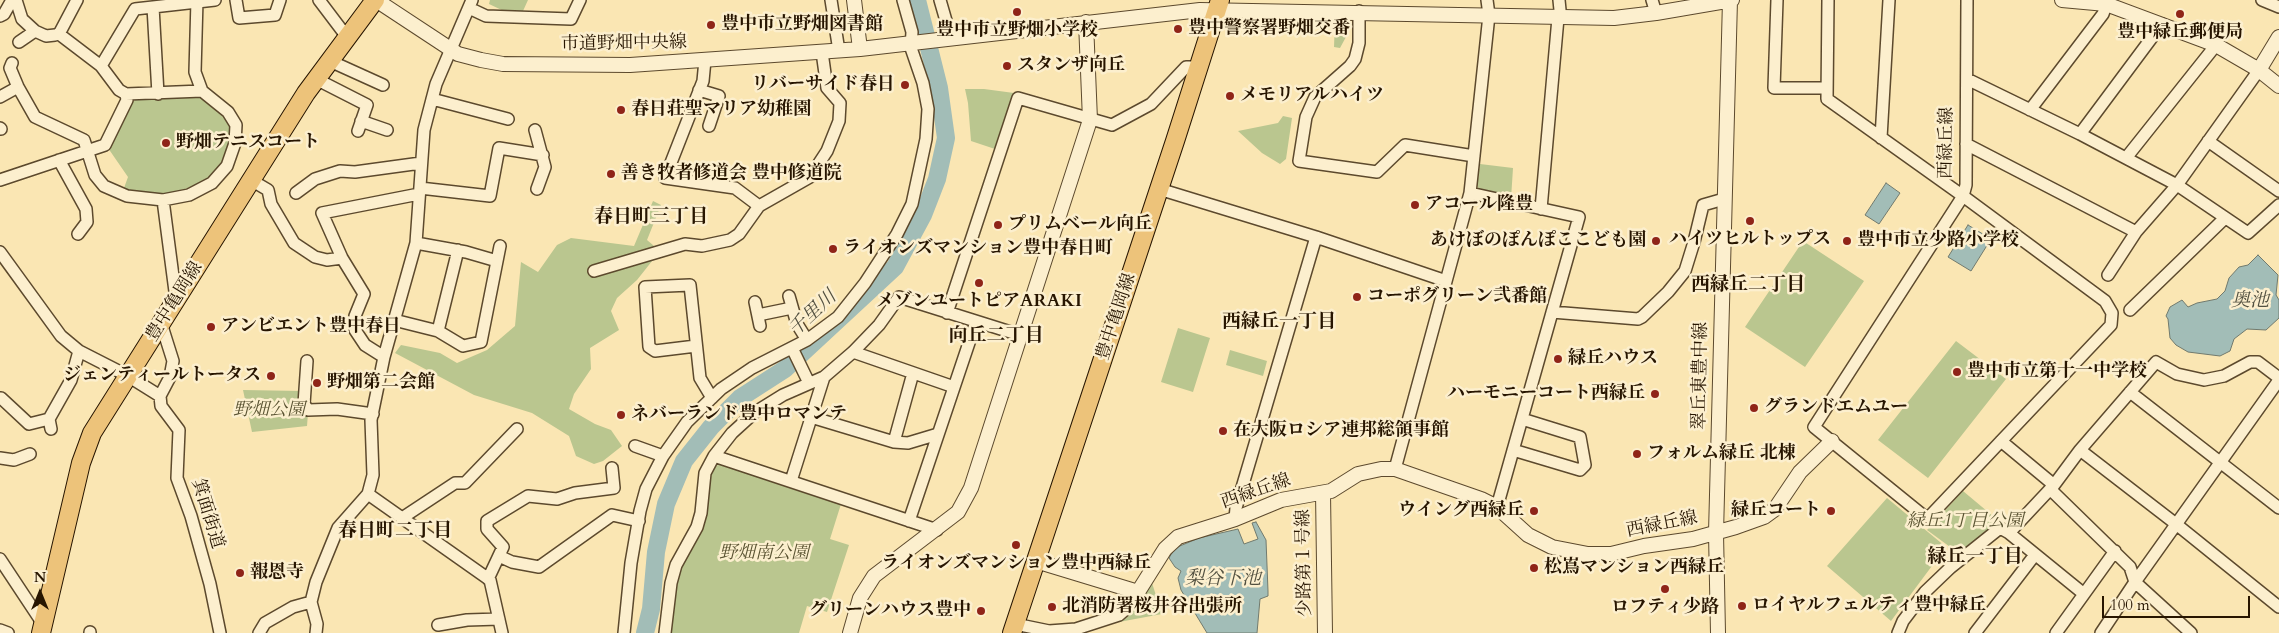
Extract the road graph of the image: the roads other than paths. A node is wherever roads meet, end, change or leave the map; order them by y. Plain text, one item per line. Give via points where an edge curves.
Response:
1 (14, 0) edge
2 (77, 0) edge
3 (215, 0) edge
4 (236, 0) edge
5 (280, 0) edge
6 (318, 0) edge
7 (375, 0) edge
8 (580, 0) edge
9 (831, 0) edge
10 (854, 0) edge
11 (903, 0) edge
12 (940, 0) edge
13 (1487, 0) edge
14 (1559, 0) edge
15 (1731, 0) edge
16 (1777, 0) edge
17 (1828, 0) edge
18 (1889, 0) edge
19 (1967, 0) edge
20 (2062, 0) edge
21 (2262, 0) edge
22 (196, 1) edge
23 (1704, 2) edge
24 (2107, 2) edge
25 (471, 4) edge
26 (1218, 5) edge
27 (153, 7) junction
28 (1654, 7) edge
29 (2279, 7) edge
30 (1359, 11) junction
31 (1489, 15) junction
32 (0, 16) edge
33 (1558, 18) junction
34 (1086, 22) junction
35 (2162, 24) junction
36 (35, 31) junction
37 (55, 35) dead end
38 (347, 37) junction
39 (2279, 37) edge
40 (949, 38) junction
41 (19, 42) dead end
42 (914, 43) junction
43 (2216, 45) junction
44 (450, 47) junction
45 (860, 49) junction
46 (839, 51) junction
47 (822, 52) junction
48 (705, 60) junction
49 (330, 61) junction
50 (12, 63) dead end
51 (101, 66) junction
52 (1198, 67) junction
53 (2259, 70) junction
54 (316, 79) junction
55 (1967, 79) junction
56 (383, 85) dead end
57 (2279, 86) edge
58 (18, 87) junction
59 (1827, 88) junction
60 (699, 90) junction
61 (202, 91) junction
62 (126, 94) junction
63 (158, 94) junction
64 (0, 97) edge
65 (432, 99) junction
66 (2030, 110) junction
67 (508, 119) dead end
68 (1090, 120) junction
69 (709, 126) dead end
70 (387, 130) dead end
71 (535, 130) dead end
72 (2080, 134) junction
73 (1881, 138) junction
74 (2208, 141) junction
75 (1966, 144) junction
76 (86, 151) junction
77 (543, 155) junction
78 (1474, 156) junction
79 (2126, 158) junction
80 (59, 160) junction
81 (421, 163) junction
82 (0, 180) edge
83 (251, 180) junction
84 (2177, 184) junction
85 (537, 189) dead end
86 (1159, 189) junction
87 (420, 191) junction
88 (2279, 191) edge
89 (296, 192) dead end
90 (1470, 193) junction
91 (1963, 196) junction
92 (1724, 199) junction
93 (163, 200) junction
94 (2279, 205) edge
95 (759, 206) junction
96 (1541, 209) junction
97 (2226, 218) junction
98 (2136, 232) junction
99 (78, 234) dead end
100 (1316, 237) junction
101 (416, 243) junction
102 (500, 246) dead end
103 (458, 250) junction
104 (1, 258) edge
105 (342, 258) junction
106 (497, 261) junction
107 (594, 271) dead end
108 (2108, 275) dead end
109 (1446, 281) junction
110 (789, 296) dead end
111 (176, 299) junction
112 (755, 302) dead end
113 (792, 308) junction
114 (2130, 310) dead end
115 (1552, 312) junction
116 (947, 313) junction
117 (394, 320) junction
118 (976, 322) junction
119 (161, 323) junction
120 (438, 331) junction
121 (1020, 335) junction
122 (807, 340) junction
123 (696, 346) junction
124 (792, 348) junction
125 (79, 351) junction
126 (853, 352) junction
127 (384, 357) junction
128 (307, 361) dead end
129 (913, 373) junction
130 (128, 376) junction
131 (824, 377) junction
132 (2279, 379) edge
133 (809, 382) junction
134 (954, 387) junction
135 (2130, 392) junction
136 (160, 396) junction
137 (2274, 396) edge
138 (1, 398) dead end
139 (712, 398) junction
140 (373, 414) junction
141 (811, 417) junction
142 (1522, 419) junction
143 (517, 429) dead end
144 (938, 434) junction
145 (1832, 441) junction
146 (2001, 441) junction
147 (894, 442) junction
148 (636, 446) dead end
149 (1513, 450) junction
150 (2080, 450) junction
151 (30, 454) dead end
152 (663, 456) junction
153 (714, 456) junction
154 (0, 458) edge
155 (2220, 462) junction
156 (612, 468) dead end
157 (1395, 469) junction
158 (792, 481) junction
159 (2052, 487) junction
160 (1323, 493) junction
161 (368, 494) junction
162 (1497, 507) junction
163 (2279, 508) edge
164 (402, 518) junction
165 (1235, 519) junction
166 (639, 521) junction
167 (909, 521) junction
168 (2176, 524) junction
169 (937, 530) junction
170 (1716, 533) junction
171 (2009, 533) junction
172 (2115, 551) junction
173 (499, 556) junction
174 (2034, 556) junction
175 (0, 559) edge
176 (1036, 561) junction
177 (488, 579) junction
178 (2135, 582) junction
179 (1138, 592) junction
180 (2084, 594) junction
181 (312, 602) junction
182 (2279, 607) edge
183 (499, 619) junction
184 (445, 627) edge
185 (42, 629) edge
186 (1014, 629) edge
187 (0, 630) edge
188 (8, 633) edge
189 (220, 633) edge
190 (259, 633) edge
191 (316, 633) edge
192 (502, 633) edge
193 (624, 633) edge
194 (665, 633) edge
195 (850, 633) edge
196 (1325, 633) edge
197 (1718, 633) edge
198 (1898, 633) edge
199 (1975, 633) edge
200 (2056, 633) edge
201 (2101, 633) edge
202 (2191, 633) edge

1 - 32 street
1 - 36 street via 22,19
2 - 51 street via 59,34
3 - 22 street
4 - 5 street via 239,18 275,15
6 - 38 street
7 - 38 main road, 豊中亀岡線
7 - 44 street, 市道野畑中央線
8 - 25 street via 570,20 486,16
9 - 46 street
10 - 45 street
11 - 42 street
12 - 40 street
13 - 31 street
14 - 33 street
15 - 23 street, 市道野畑中央線
15 - 92 street, 翠丘東豊中線
16 - 59 street via 1774,88
17 - 59 street
18 - 73 street
19 - 55 street, 西緑丘線
20 - 24 street
21 - 29 street
22 - 27 street
22 - 61 street via 195,72
23 - 28 street, 市道野畑中央線
24 - 35 street
24 - 66 street via 2104,14
25 - 44 street
26 - 30 street, 市道野畑中央線
26 - 34 street, 市道野畑中央線
26 - 52 main road, 豊中亀岡線
27 - 51 street via 135,9
27 - 63 street
28 - 33 street, 市道野畑中央線 via 1614,18
30 - 31 street, 市道野畑中央線
30 - 78 street via 1360,43 1355,59 1315,97 1306,117 1299,161 1377,172 1405,145
31 - 33 street, 市道野畑中央線
31 - 78 street
33 - 96 street
34 - 40 street, 市道野畑中央線
34 - 68 street
35 - 43 street
35 - 72 street
36 - 37 street via 46,36
36 - 41 street
38 - 49 main road, 豊中亀岡線
39 - 53 street
40 - 42 street, 市道野畑中央線
42 - 45 street, 市道野畑中央線
42 - 122 street via 912,54 923,82 928,109 926,139 912,204 865,283 838,316
43 - 53 street
43 - 79 street
44 - 48 street, 市道野畑中央線 via 458,54 503,64 630,65
44 - 65 street
45 - 46 street, 市道野畑中央線
46 - 47 street, 市道野畑中央線
47 - 48 street, 市道野畑中央線
47 - 95 street via 827,88 840,103 839,121 828,149 810,177
48 - 60 street
49 - 54 main road, 豊中亀岡線
49 - 56 street
50 - 58 street via 10,68
51 - 62 street via 119,90
52 - 68 street via 1186,67 1151,104 1112,125
52 - 86 main road, 豊中亀岡線
53 - 57 street
53 - 74 street
54 - 70 street via 367,105 360,126
54 - 83 main road, 豊中亀岡線
55 - 66 street
55 - 75 street, 西緑丘線
58 - 64 street
58 - 76 street via 35,117 84,140
59 - 73 street via 1827,98
60 - 69 street via 719,96
60 - 95 street via 665,178 735,188
61 - 63 street
61 - 93 street via 228,112 236,125 235,143 227,166 212,183 189,195
62 - 63 street
62 - 76 street via 127,100 105,145
65 - 67 street
65 - 81 street via 424,130
66 - 72 street
68 - 116 street via 1018,98
68 - 121 street
71 - 77 street
72 - 79 street
73 - 91 street
74 - 84 street
74 - 88 street
75 - 91 street, 西緑丘線
75 - 98 street
76 - 80 street
76 - 93 street via 95,175 104,186 127,196
77 - 85 street via 545,167
77 - 87 street via 498,148 490,196
78 - 90 street
79 - 84 street
80 - 82 street
80 - 99 street via 86,209 87,222
81 - 87 street
81 - 89 street via 340,171 315,178
83 - 105 street via 268,190 271,204 294,243 315,257 327,260
83 - 111 main road, 豊中亀岡線
84 - 97 street
84 - 98 street
86 - 100 street
86 - 176 main road, 豊中亀岡線
87 - 101 street
87 - 105 street via 322,213
90 - 96 street
90 - 109 street
91 - 145 street, 西緑丘線 via 1814,427
91 - 146 street via 2105,301 2112,313 2111,324
92 - 115 street via 1703,205 1684,271 1642,317
92 - 170 street, 翠丘東豊中線
93 - 111 street
94 - 97 street via 2248,233
95 - 107 street via 739,234 730,240 702,246 686,244
96 - 115 street via 1579,217
97 - 114 street
98 - 108 street
100 - 109 street
100 - 165 street
101 - 103 street
101 - 117 street
102 - 106 street
103 - 106 street
103 - 120 street
104 - 125 street via 61,336
105 - 127 street via 364,294 355,316 355,330 365,345
106 - 120 street via 481,342 463,346
109 - 157 street
110 - 113 street
111 - 119 main road, 豊中亀岡線
112 - 113 street via 759,320
113 - 122 street
115 - 142 street
116 - 118 street
116 - 126 street via 899,297 879,325
117 - 120 street
117 - 127 street
118 - 121 street
118 - 134 street
119 - 130 main road, 豊中亀岡線
119 - 136 street via 173,362 170,377
121 - 169 street via 971,488 958,512
122 - 124 street
123 - 123 street via 655,351 650,346 645,286 690,285
123 - 139 street via 700,378
124 - 133 street
124 - 139 street via 752,368
125 - 130 street
125 - 138 street via 71,380 50,424 29,424
126 - 129 street
126 - 131 street
127 - 140 street
128 - 140 street via 304,404 308,410 337,409
129 - 134 street
129 - 147 street
130 - 136 street
130 - 185 main road, 豊中亀岡線 via 86,446
131 - 133 street
131 - 141 street
132 - 135 street via 2258,362 2250,362 2224,376 2204,380 2177,374 2156,362
132 - 137 street
133 - 153 street via 754,413
134 - 144 street
135 - 150 street
135 - 155 street
136 - 189 street, 箕面街道 via 161,406 179,430 177,478 210,584
137 - 155 street
139 - 152 street via 687,422
140 - 161 street via 373,475
141 - 147 street
141 - 158 street
142 - 149 street
142 - 149 street via 1580,437 1585,466 1580,470
143 - 164 street via 465,483 455,483
144 - 147 street via 908,443
144 - 167 street
145 - 146 street via 1925,517 1930,516
145 - 170 street, 西緑丘線 via 1800,472 1775,509 1764,517
146 - 159 street
148 - 152 street
149 - 162 street
150 - 159 street
150 - 168 street
151 - 154 street via 14,460
152 - 166 street via 646,489
153 - 158 street
153 - 194 street via 705,473 702,513 676,564
155 - 163 street
155 - 168 street
156 - 173 street via 614,488 557,499 528,496 487,521 487,529 503,547
157 - 160 street, 西緑丘線 via 1366,470 1338,488
157 - 162 street, 西緑丘線
158 - 167 street
159 - 171 street
159 - 172 street
160 - 165 street, 西緑丘線 via 1280,500
160 - 196 street, 少路第１号線
161 - 164 street
161 - 181 street via 338,528 316,582
162 - 170 street, 西緑丘線 via 1535,539 1557,548 1588,554 1611,554
164 - 177 street
165 - 179 street, 西緑丘線 via 1174,539
166 - 173 street via 612,515 539,567
166 - 193 street
167 - 169 street
168 - 178 street
168 - 182 street
169 - 195 street via 874,576 860,598
170 - 197 street, 翠丘東豊中線
171 - 174 street
171 - 198 street via 2000,528 1950,568 1925,592
172 - 178 street via 2130,567
172 - 180 street
173 - 177 street
174 - 180 street
174 - 199 street
175 - 185 street
176 - 179 street
176 - 186 main road, 豊中亀岡線
177 - 183 street
178 - 201 street
178 - 202 street
179 - 186 street via 1119,615 1076,629 1049,632
180 - 200 street
181 - 190 street via 293,607 265,623
181 - 191 street
183 - 184 street via 467,620
183 - 192 street
187 - 188 street

